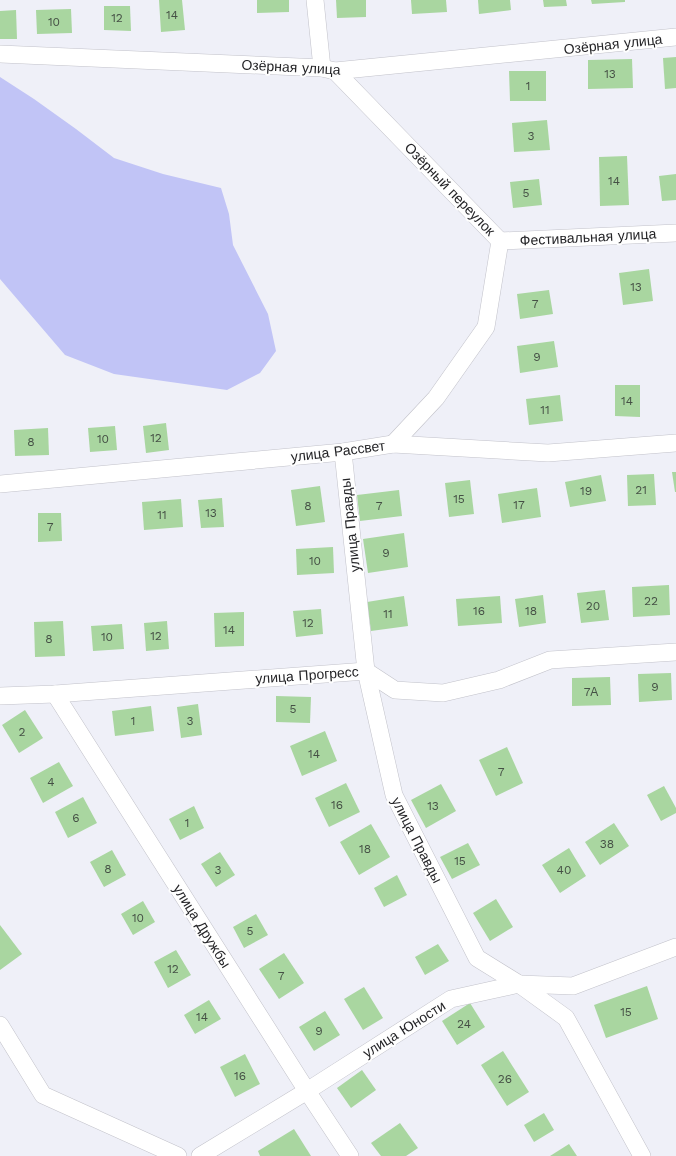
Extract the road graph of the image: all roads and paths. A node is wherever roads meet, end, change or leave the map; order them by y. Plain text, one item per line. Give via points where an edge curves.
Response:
1 (315, 0) edge
2 (676, 37) edge
3 (0, 54) edge
4 (328, 70) junction
5 (676, 233) edge
6 (500, 241) junction
7 (676, 443) edge
8 (393, 444) junction
9 (343, 452) junction
10 (0, 484) edge
11 (676, 652) edge
12 (366, 671) junction
13 (55, 694) junction
14 (0, 696) edge
15 (676, 947) edge
16 (519, 984) junction
17 (0, 1025) edge
18 (307, 1091) junction
19 (178, 1156) edge
20 (200, 1156) edge
21 (350, 1156) edge
22 (642, 1156) edge

1 - 4 street
2 - 4 street, Озёрная улица
3 - 4 street, Озёрная улица
4 - 6 street, Озёрный переулок
5 - 6 street, Фестивальная улица
6 - 8 street, Озёрный переулок via 486,327 436,398
7 - 8 street, улица Рассвет via 548,453
8 - 9 street, улица Рассвет
9 - 10 street, улица Рассвет
9 - 12 street, улица Правды
11 - 12 street, улица Прогресс via 550,660 499,680 443,693 395,690
12 - 13 street, улица Прогресс
12 - 16 street, улица Правды via 394,795 477,958
13 - 14 street, улица Прогресс
13 - 18 street, улица Дружбы
15 - 16 street, улица Юности via 572,986
16 - 18 street, улица Юности via 451,999
16 - 22 street, улица Правды via 566,1018
17 - 19 street via 43,1095
18 - 20 street, улица Юности
18 - 21 street, улица Дружбы

